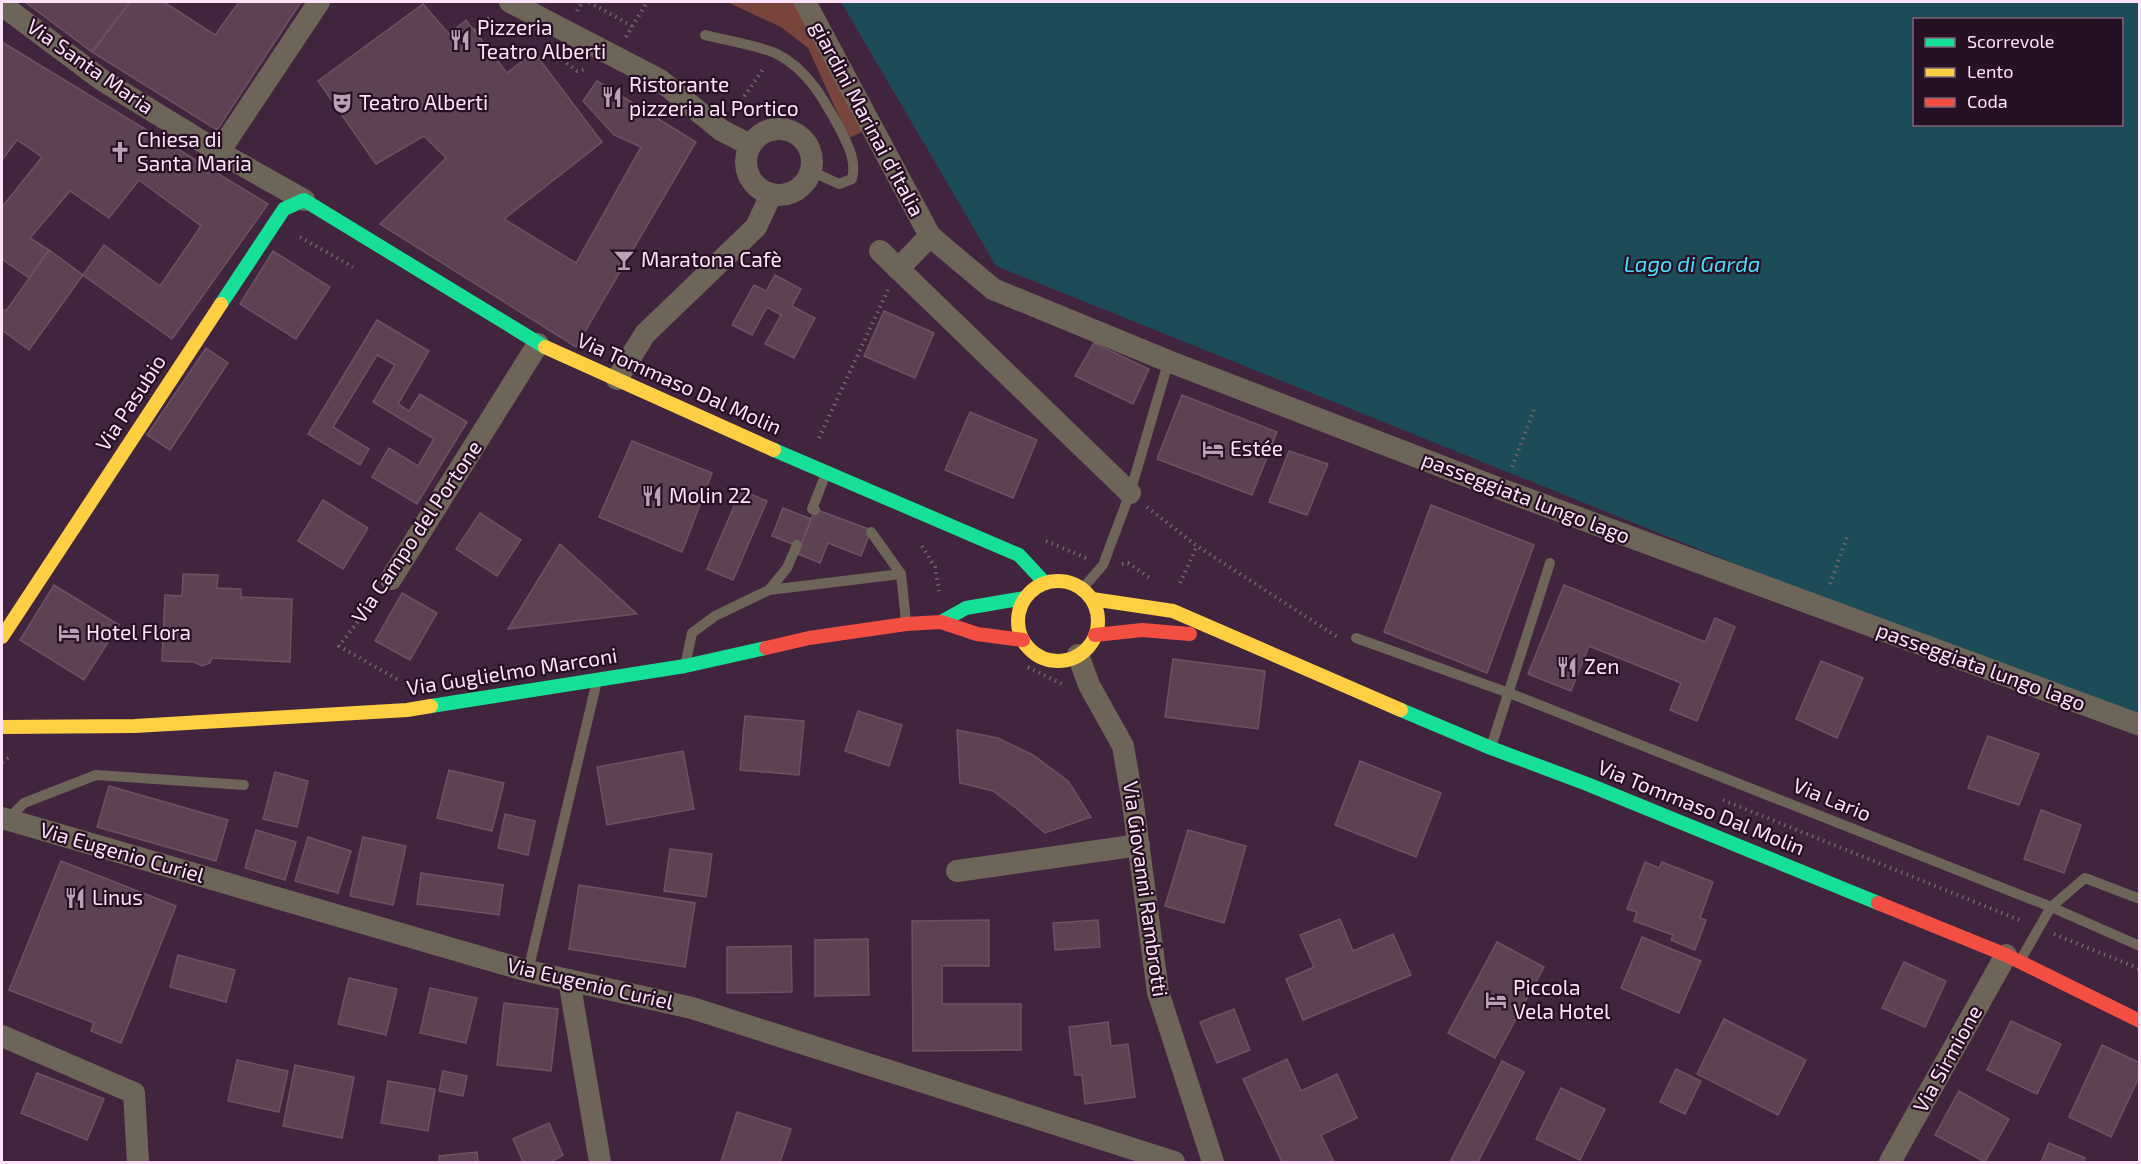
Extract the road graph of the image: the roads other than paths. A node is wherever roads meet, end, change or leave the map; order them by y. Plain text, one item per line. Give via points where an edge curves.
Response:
1 (319, 2) edge
2 (510, 2) edge
3 (805, 2) edge
4 (2, 5) edge
5 (705, 35) dead end
6 (750, 146) junction
7 (219, 152) junction
8 (811, 171) junction
9 (771, 195) junction
10 (304, 200) junction
11 (930, 236) junction
12 (880, 251) dead end
13 (898, 269) junction
14 (538, 344) junction
15 (1166, 370) dead end
16 (617, 379) junction
17 (826, 473) junction
18 (1130, 493) junction
19 (815, 510) dead end
20 (871, 532) dead end
21 (796, 545) dead end
22 (1550, 563) dead end
23 (901, 574) junction
24 (391, 579) road end
25 (1045, 583) junction
26 (769, 590) junction
27 (1087, 594) junction
28 (1025, 598) junction
29 (941, 622) junction
30 (906, 624) junction
31 (1095, 635) junction
32 (2, 637) edge
33 (1356, 638) dead end
34 (1023, 640) junction
35 (1244, 644) junction
36 (1078, 655) junction
37 (685, 666) junction
38 (597, 680) junction
39 (1509, 693) junction
40 (2139, 725) edge
41 (2, 727) edge
42 (1491, 748) junction
43 (244, 785) dead end
44 (4, 819) edge
45 (1139, 845) junction
46 (957, 871) dead end
47 (2139, 899) edge
48 (2051, 908) junction
49 (2139, 946) edge
50 (2013, 959) junction
51 (528, 970) junction
52 (569, 980) junction
53 (2139, 1021) edge
54 (2, 1036) edge
55 (138, 1158) edge
56 (600, 1162) edge
57 (1174, 1162) edge
58 (1213, 1162) edge
59 (1890, 1162) edge

1 - 7 street
2 - 6 street via 660,80 721,130
3 - 11 street, giardini Marinai d'Italia
4 - 7 street, Via Santa Maria via 102,80
5 - 8 lane via 775,53 797,66 822,95 850,148 855,167 852,179 839,184
6 - 8 street via 763,133 788,131 808,146
6 - 9 street via 747,171 756,186
7 - 10 street, Via Santa Maria
8 - 9 street via 796,191
9 - 16 street via 756,226 645,334
10 - 14 main road, Via Tommaso Dal Molin
10 - 32 main road, Via Pasubio via 284,209
11 - 13 street
11 - 40 street, passeggiata lungo lago via 993,289 1168,361 1503,490
12 - 13 street
13 - 18 street
14 - 16 main road, Via Tommaso Dal Molin
14 - 24 street, Via Campo del Portone
15 - 18 lane
16 - 17 main road, Via Tommaso Dal Molin
17 - 19 lane via 812,509
17 - 25 main road, Via Tommaso Dal Molin via 1019,555
18 - 27 lane via 1103,565
20 - 23 lane
21 - 26 lane via 787,568
22 - 39 lane
23 - 26 lane
23 - 30 lane
25 - 27 main road via 1071,583
25 - 28 main road
26 - 37 lane via 715,616 692,633
27 - 31 main road via 1097,610
27 - 35 main road, Via Tommaso Dal Molin via 1173,611
28 - 29 main road via 966,608
28 - 34 main road via 1018,619
29 - 30 main road, Via Guglielmo Marconi
29 - 34 main road, Via Guglielmo Marconi via 977,634
30 - 37 main road, Via Guglielmo Marconi via 809,638
31 - 35 main road, Via Tommaso Dal Molin via 1131,629 1171,630
31 - 36 main road
33 - 39 lane, Via Lario
34 - 36 main road via 1041,657 1066,660
35 - 42 main road, Via Tommaso Dal Molin
36 - 45 street, Via Giovanni Rambrotti via 1089,685 1123,746
37 - 38 main road, Via Guglielmo Marconi
38 - 41 main road, Via Guglielmo Marconi via 407,710 135,726
38 - 51 lane
39 - 42 lane
39 - 48 lane, Via Lario
42 - 50 main road, Via Tommaso Dal Molin
43 - 44 lane via 96,775 24,803
44 - 51 street, Via Eugenio Curiel
45 - 46 street
45 - 58 street, Via Giovanni Rambrotti via 1158,992
47 - 48 lane via 2085,878
48 - 49 lane, Via Lario
48 - 50 lane
50 - 53 main road, Via Tommaso Dal Molin
50 - 59 street, Via Sirmione
51 - 52 street, Via Eugenio Curiel
52 - 56 street
52 - 57 street, Via Eugenio Curiel via 692,1008
54 - 55 street via 134,1093

